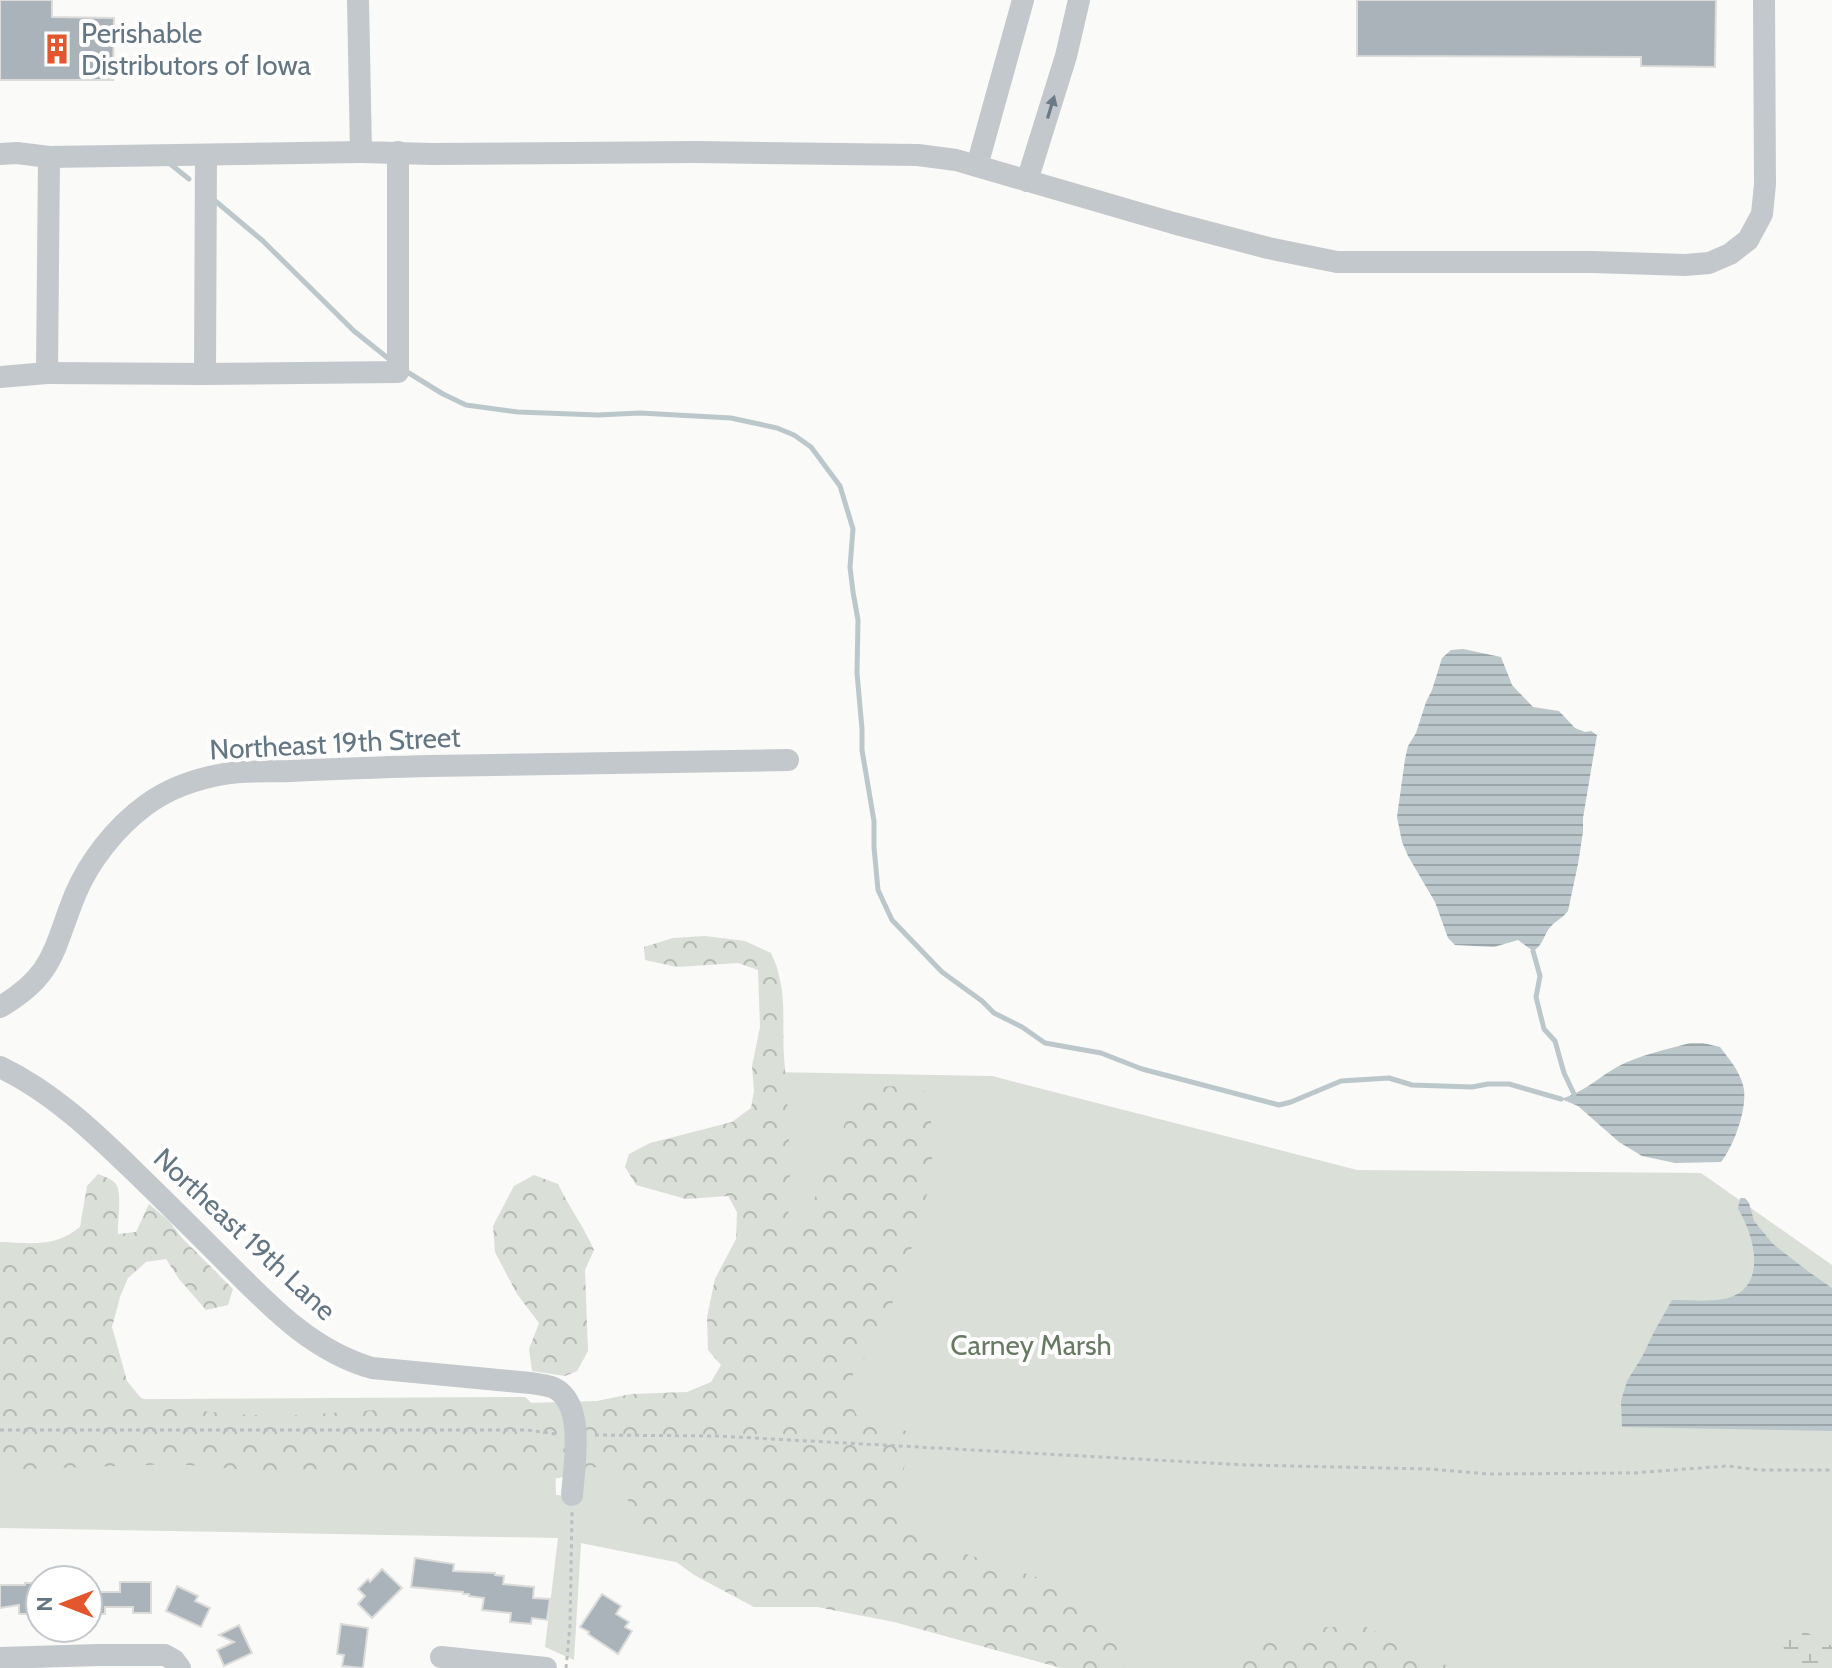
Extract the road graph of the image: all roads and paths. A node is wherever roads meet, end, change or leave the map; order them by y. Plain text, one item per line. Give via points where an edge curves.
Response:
1 (358, 0) edge
2 (1023, 0) edge
3 (1079, 0) edge
4 (1764, 0) edge
5 (361, 152) junction
6 (398, 152) junction
7 (0, 154) edge
8 (206, 155) junction
9 (49, 157) junction
10 (977, 166) junction
11 (1027, 181) junction
12 (47, 373) junction
13 (205, 374) junction
14 (0, 377) edge
15 (788, 760) dead end
16 (0, 1007) edge
17 (0, 1067) edge
18 (0, 1430) edge
19 (575, 1434) junction
20 (1832, 1470) edge
21 (572, 1495) joint
22 (98, 1655) junction
23 (441, 1657) dead end
24 (0, 1658) edge
25 (120, 1668) edge
26 (180, 1668) edge
27 (546, 1668) edge
28 (566, 1668) edge

1 - 5 street
2 - 10 street
11 -> 3 street
4 - 11 street via 1762,214 1748,240 1709,263 1337,262
5 - 6 street
5 - 8 street
6 - 10 street via 918,155
6 - 13 street via 398,372
7 - 9 street
8 - 9 street
8 - 13 street
9 - 12 street
10 - 11 street
12 - 13 street
12 - 14 street
15 - 16 street, Northeast 19th Street via 380,767 228,773 191,781 131,816 108,842 76,893 43,972
17 - 19 street, Northeast 19th Lane via 71,1112 283,1318 327,1350 372,1368 554,1388 571,1406
18 - 19 path
19 - 20 path via 1488,1474 1727,1466
19 - 21 street, Northeast 19th Lane
21 - 28 path
22 - 24 street
22 - 25 street
22 - 26 street via 165,1655
23 - 27 street

